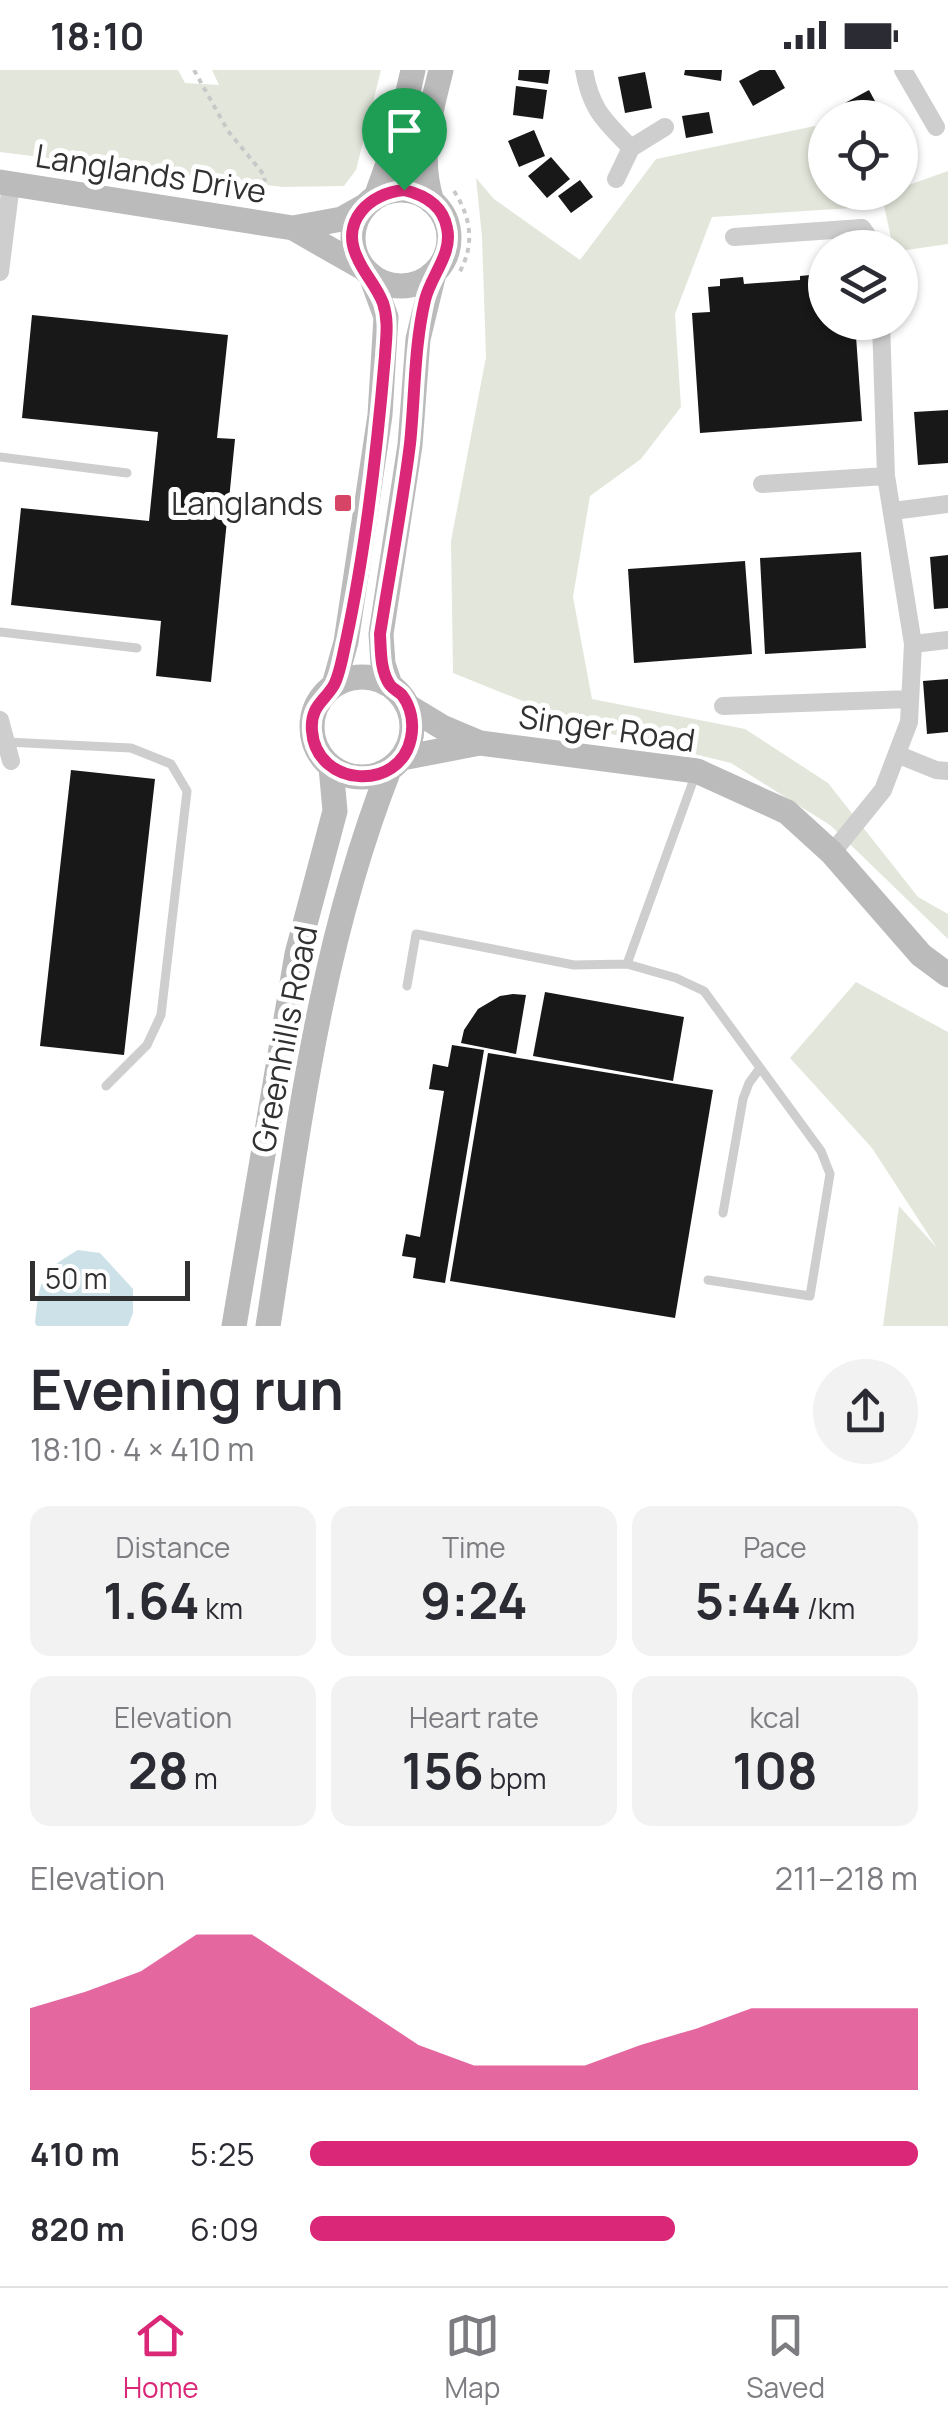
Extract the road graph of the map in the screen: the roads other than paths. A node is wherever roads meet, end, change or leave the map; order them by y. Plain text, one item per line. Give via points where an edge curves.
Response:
1 (413, 70) edge
2 (441, 70) edge
3 (584, 70) edge
4 (904, 70) edge
5 (936, 126) dead end
6 (665, 127) dead end
7 (631, 148) junction
8 (616, 179) dead end
9 (6, 183) edge
10 (370, 202) junction
11 (432, 202) junction
12 (292, 228) junction
13 (834, 230) edge
14 (863, 230) edge
15 (808, 232) edge
16 (734, 237) dead end
17 (0, 272) edge
18 (367, 272) junction
19 (434, 273) junction
20 (882, 340) edge
21 (0, 458) edge
22 (126, 474) dead end
23 (886, 476) junction
24 (762, 484) dead end
25 (948, 504) edge
26 (893, 511) junction
27 (0, 632) edge
28 (948, 640) edge
29 (913, 644) junction
30 (137, 648) dead end
31 (334, 685) junction
32 (390, 685) junction
33 (909, 699) junction
34 (723, 706) dead end
35 (409, 707) junction
36 (0, 720) edge
37 (480, 743) junction
38 (6, 754) edge
39 (899, 756) junction
40 (396, 764) junction
41 (331, 767) junction
42 (697, 771) junction
43 (948, 771) edge
44 (832, 853) junction
45 (627, 964) junction
46 (948, 975) edge
47 (407, 986) dead end
48 (760, 1068) junction
49 (106, 1086) dead end
50 (723, 1213) dead end
51 (708, 1280) dead end
52 (234, 1326) edge
53 (268, 1326) edge

1 - 10 street via 398,136
2 - 11 street via 423,152
3 - 7 street via 593,107
4 - 5 street
6 - 7 street
7 - 8 street
9 - 12 street, Langlands Drive
9 - 17 street
10 - 11 street via 404,190
10 - 12 street, Langlands Drive via 342,219
10 - 18 street via 353,231 356,256
11 - 19 street via 448,229
12 - 18 street, Langlands Drive
13 - 14 street
15 - 16 street
18 - 19 street via 405,286
18 - 31 street via 386,317 380,415
19 - 32 street via 418,340 410,445 380,634
20 - 23 street
21 - 22 lane
23 - 24 street
23 - 26 street
25 - 26 street
26 - 29 street
27 - 30 lane
28 - 29 street
29 - 33 street
31 - 32 street via 362,676
31 - 41 street via 316,706 312,732
32 - 35 street
33 - 34 street
33 - 39 street
35 - 37 street, Singer Road
35 - 40 street via 412,734
36 - 38 street
37 - 40 street, Singer Road
37 - 42 street, Singer Road
38 - 49 lane via 131,748 170,764 186,791 161,1015 146,1045
39 - 43 street
39 - 44 street via 883,790
40 - 41 street via 360,778
40 - 53 street, Greenhills Road via 358,853 320,1002
41 - 52 street, Greenhills Road via 336,812 296,954
42 - 44 street, Singer Road via 787,812
42 - 45 lane
44 - 46 street, Singer Road via 921,955
45 - 47 lane via 574,966 416,934
45 - 48 lane via 704,992
48 - 50 lane via 743,1099
48 - 51 lane via 821,1151 830,1174 810,1296

